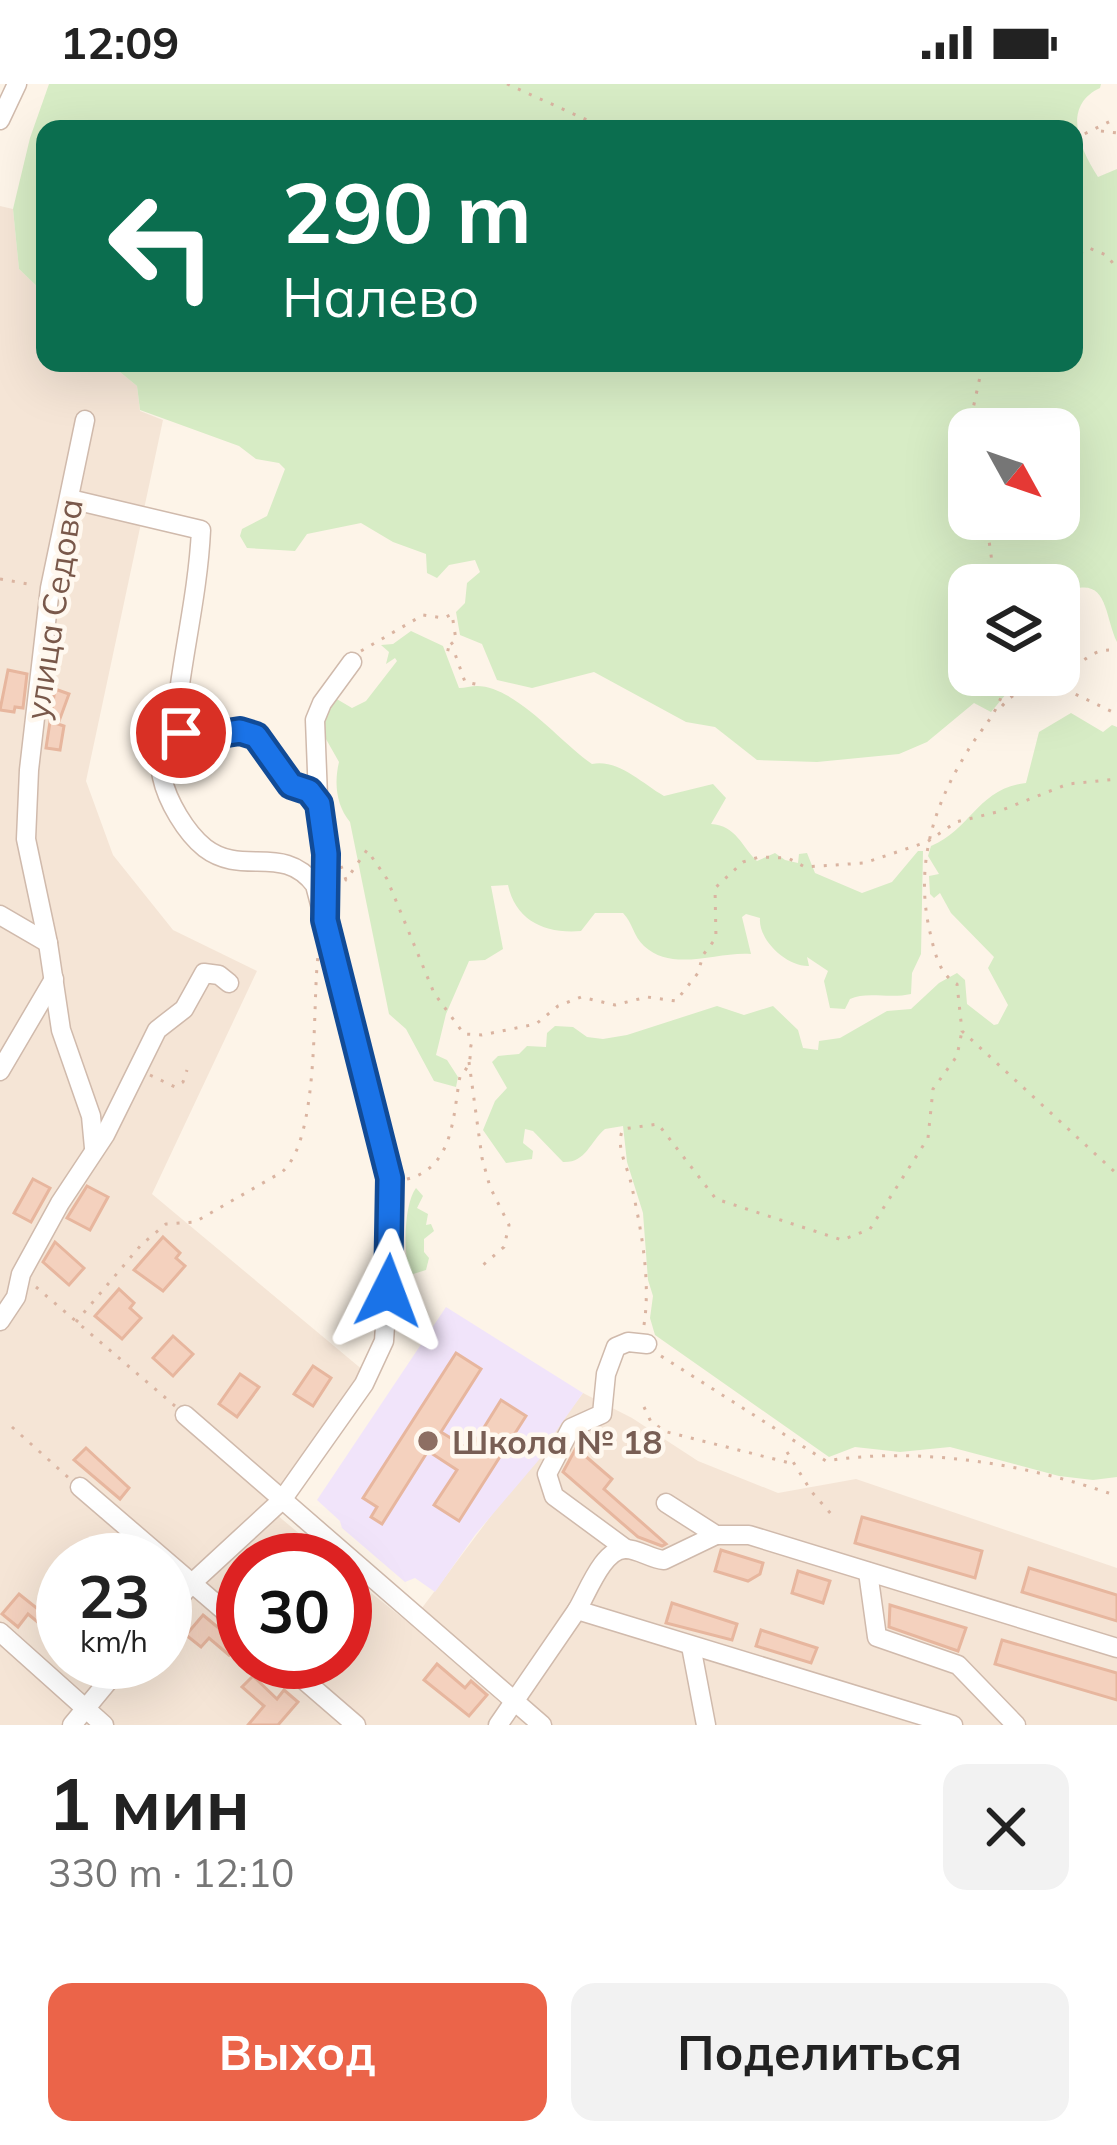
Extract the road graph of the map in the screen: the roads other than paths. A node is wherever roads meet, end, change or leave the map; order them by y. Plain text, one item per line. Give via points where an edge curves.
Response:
1 (17, 84) edge
2 (0, 120) edge
3 (85, 420) dead end
4 (70, 499) junction
5 (352, 662) road end
6 (175, 728) junction
7 (319, 804) junction
8 (0, 915) edge
9 (325, 920) junction
10 (49, 943) junction
11 (54, 979) junction
12 (229, 982) dead end
13 (0, 1071) edge
14 (94, 1148) junction
15 (0, 1322) edge
16 (646, 1343) road end
17 (185, 1414) road end
18 (80, 1487) road end
19 (282, 1500) junction
20 (666, 1503) dead end
21 (134, 1533) edge
22 (716, 1535) junction
23 (626, 1549) junction
24 (868, 1572) junction
25 (192, 1583) joint
26 (216, 1604) edge
27 (577, 1610) junction
28 (0, 1632) edge
29 (692, 1646) junction
30 (1117, 1648) edge
31 (101, 1689) edge
32 (315, 1689) edge
33 (516, 1702) junction
34 (85, 1707) junction
35 (72, 1725) edge
36 (104, 1725) edge
37 (356, 1725) edge
38 (498, 1725) edge
39 (542, 1725) edge
40 (706, 1725) edge
41 (953, 1725) edge
42 (1016, 1725) edge

1 - 2 street
3 - 4 street, улица Седова
4 - 6 street via 200,530
4 - 10 street, улица Седова via 50,588 28,770 26,839
5 - 7 street via 315,716
6 - 7 street via 189,736 256,736 291,785
6 - 9 street via 161,774 192,835 230,859 296,866 316,888
7 - 9 street
8 - 10 street
9 - 19 street via 389,1168 388,1291 372,1372
10 - 11 street, улица Седова
11 - 13 street
11 - 14 street, улица Седова
12 - 14 street via 202,974 184,1009 157,1030
14 - 15 street
16 - 23 street via 616,1347 602,1414 573,1425 547,1474 554,1496
17 - 19 street
18 - 21 street
19 - 25 street
19 - 33 street
20 - 22 street
22 - 23 street via 664,1560
22 - 24 street via 749,1535
23 - 27 street via 610,1556
24 - 30 street
24 - 42 street via 877,1637 958,1666
25 - 26 street
27 - 29 street
27 - 33 street
28 - 34 street
29 - 40 street
29 - 41 street
31 - 34 street
32 - 37 street
33 - 38 street
33 - 39 street
34 - 35 street
34 - 36 street

